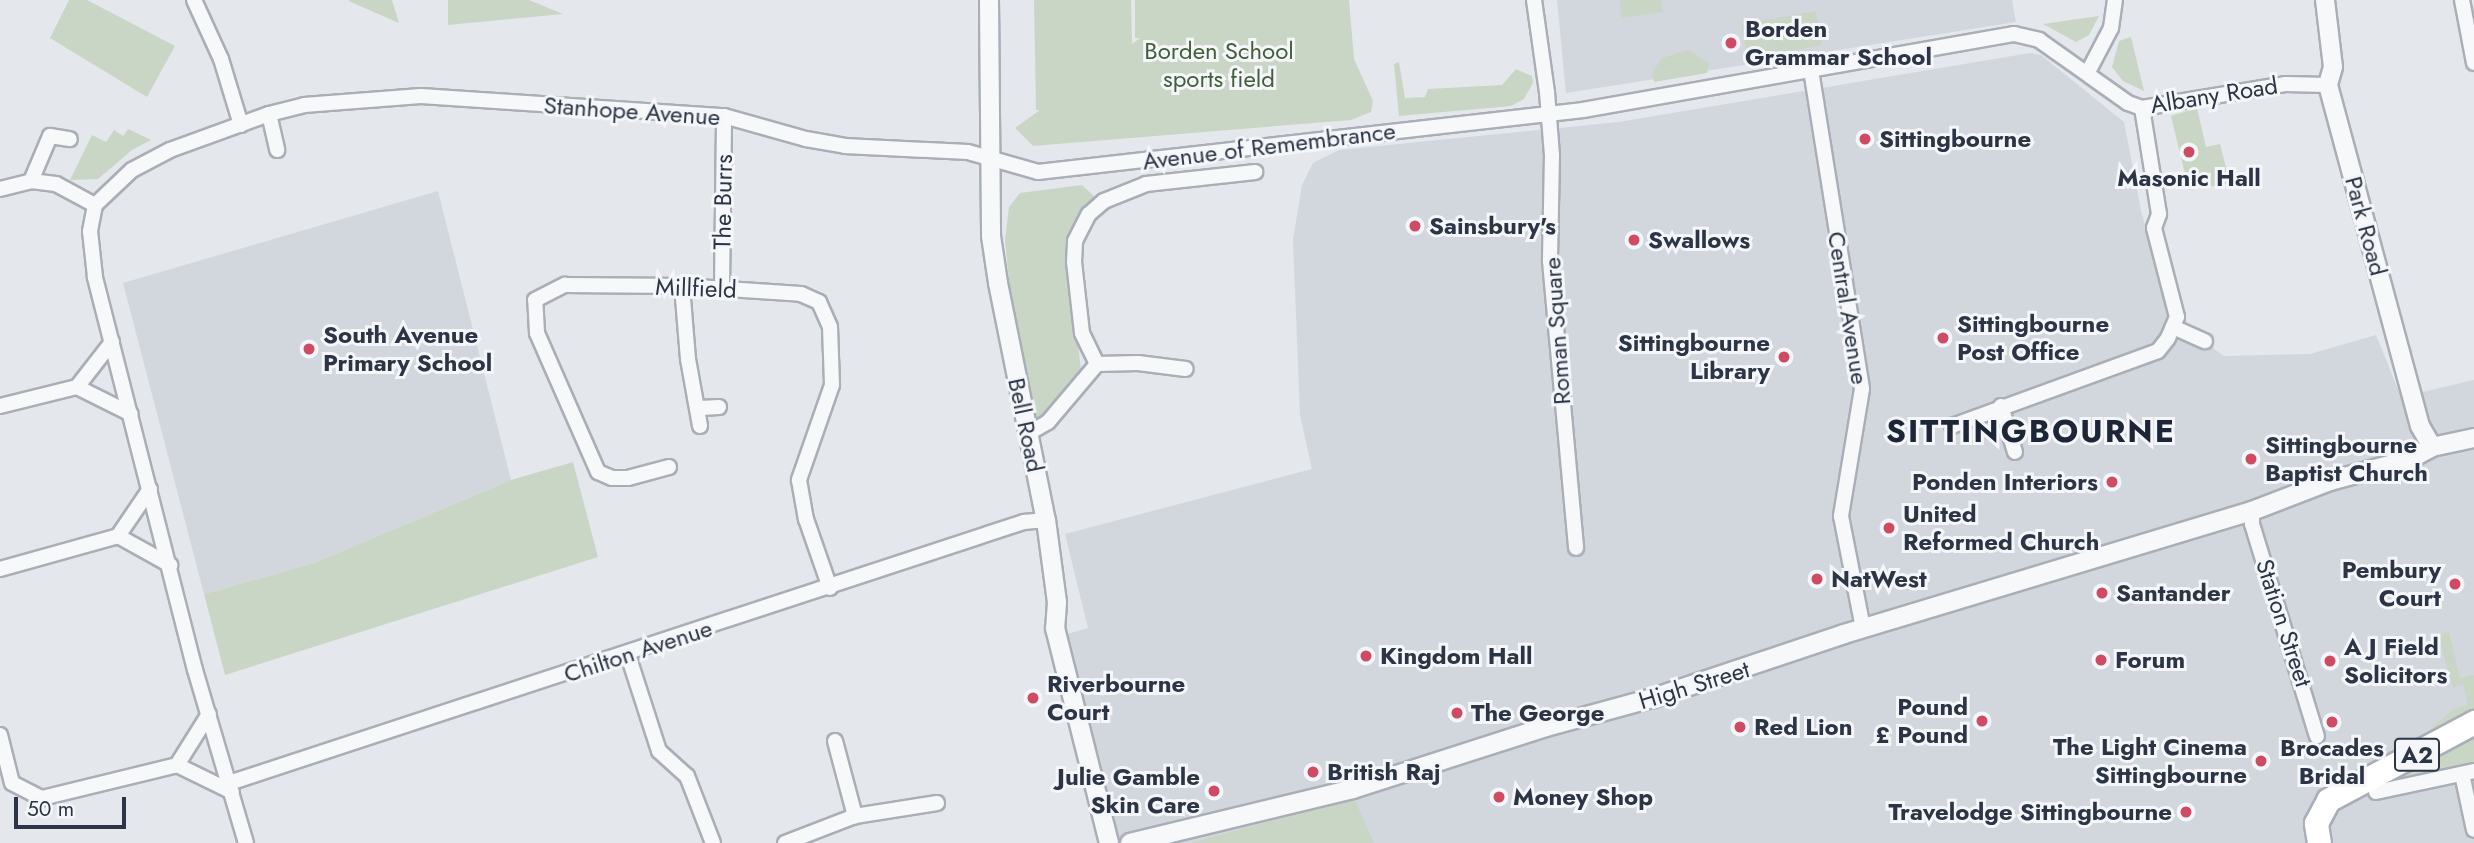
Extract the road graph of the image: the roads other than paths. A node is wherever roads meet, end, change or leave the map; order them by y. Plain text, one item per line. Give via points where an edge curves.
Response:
1 (194, 0) edge
2 (989, 0) edge
3 (1534, 0) edge
4 (2115, 0) edge
5 (2325, 0) edge
6 (2462, 0) edge
7 (2474, 63) edge
8 (1811, 70) junction
9 (2088, 72) junction
10 (2328, 85) junction
11 (2107, 86) joint
12 (2142, 108) junction
13 (269, 114) junction
14 (1546, 114) junction
15 (724, 116) junction
16 (241, 125) junction
17 (71, 139) dead end
18 (275, 150) dead end
19 (993, 159) junction
20 (1255, 172) dead end
21 (31, 181) junction
22 (0, 190) edge
23 (95, 205) junction
24 (682, 286) junction
25 (722, 287) junction
26 (2173, 327) junction
27 (2205, 341) dead end
28 (112, 342) junction
29 (1097, 364) junction
30 (1185, 369) dead end
31 (77, 387) junction
32 (0, 406) edge
33 (2001, 406) junction
34 (719, 407) dead end
35 (700, 408) junction
36 (131, 414) junction
37 (701, 426) dead end
38 (1952, 426) dead end
39 (1029, 433) junction
40 (2474, 438) edge
41 (2432, 447) junction
42 (2015, 452) dead end
43 (669, 467) dead end
44 (150, 489) junction
45 (2252, 511) junction
46 (1046, 520) junction
47 (118, 536) junction
48 (1576, 548) dead end
49 (170, 565) junction
50 (0, 569) edge
51 (830, 588) junction
52 (1863, 628) junction
53 (628, 655) junction
54 (209, 714) junction
55 (2473, 723) edge
56 (0, 735) edge
57 (2317, 736) dead end
58 (834, 742) dead end
59 (177, 765) junction
60 (2468, 772) edge
61 (230, 788) junction
62 (2375, 792) dead end
63 (937, 803) dead end
64 (855, 816) junction
65 (2474, 830) edge
66 (812, 839) edge
67 (246, 843) edge
68 (713, 843) edge
69 (785, 843) edge
70 (1109, 843) edge
71 (1130, 843) edge
72 (2319, 843) edge

1 - 16 street via 221,59
2 - 19 street, Bell Road
3 - 14 street
4 - 9 street via 2112,28
5 - 10 street, Park Road via 2333,67
6 - 7 street
8 - 9 street, Avenue of Remembrance via 2014,34 2039,40
8 - 14 street, Avenue of Remembrance
8 - 52 street, Central Avenue via 1863,389 1845,483 1842,531
9 - 11 street, Avenue of Remembrance
10 - 12 street, Albany Road via 2285,84
10 - 41 street, Park Road via 2420,426
11 - 12 street, Albany Road
12 - 26 street via 2159,214 2154,228 2177,317
13 - 15 street, Stanhope Avenue via 304,104 421,96
13 - 16 street, Stanhope Avenue
13 - 18 street
14 - 19 street, Avenue of Remembrance via 1038,172
14 - 48 street, Roman Square via 1552,155 1550,261 1558,387
15 - 19 street, Stanhope Avenue via 845,146 968,152
15 - 25 street, The Burrs
16 - 23 street, Stanhope Avenue via 148,160 117,181
17 - 21 street via 50,136
19 - 39 street, Bell Road via 991,236 1004,324
20 - 29 street via 1146,184 1104,201 1088,214 1074,241 1074,262 1082,333
21 - 22 street
21 - 23 street via 56,184
23 - 28 street via 90,231 95,276
24 - 25 street, Millfield
24 - 35 street via 689,328 688,359
24 - 43 street, Millfield via 565,285 536,300 534,315 546,357 598,472 628,478
25 - 51 street, Millfield via 801,294 826,311 832,385 799,480 806,519
26 - 27 street
26 - 33 street via 2158,351
28 - 31 street
28 - 36 street
29 - 30 street
29 - 39 street via 1048,422
31 - 32 street
31 - 36 street
33 - 38 street
33 - 42 street
34 - 35 street
35 - 37 street
36 - 44 street
39 - 46 street, Bell Road
40 - 41 street, High Street
41 - 45 street, High Street via 2408,460 2330,481
44 - 47 street
44 - 49 street
45 - 52 street, High Street
45 - 57 street, Station Street via 2252,524
46 - 51 street, Chilton Avenue via 1024,522
46 - 70 street, Bell Road via 1057,603 1055,628
47 - 49 street
47 - 50 street
49 - 54 street
51 - 53 street, Chilton Avenue
52 - 71 street, High Street via 1653,698 1353,789
53 - 61 street, Chilton Avenue
53 - 68 street via 659,751 687,776
54 - 59 street
54 - 61 street
55 - 72 main road, A2 via 2328,800 2316,823
56 - 59 street via 12,783 42,799
58 - 64 street
59 - 61 street
60 - 62 street
60 - 65 street
61 - 67 street
63 - 64 street
64 - 66 street
66 - 69 street

